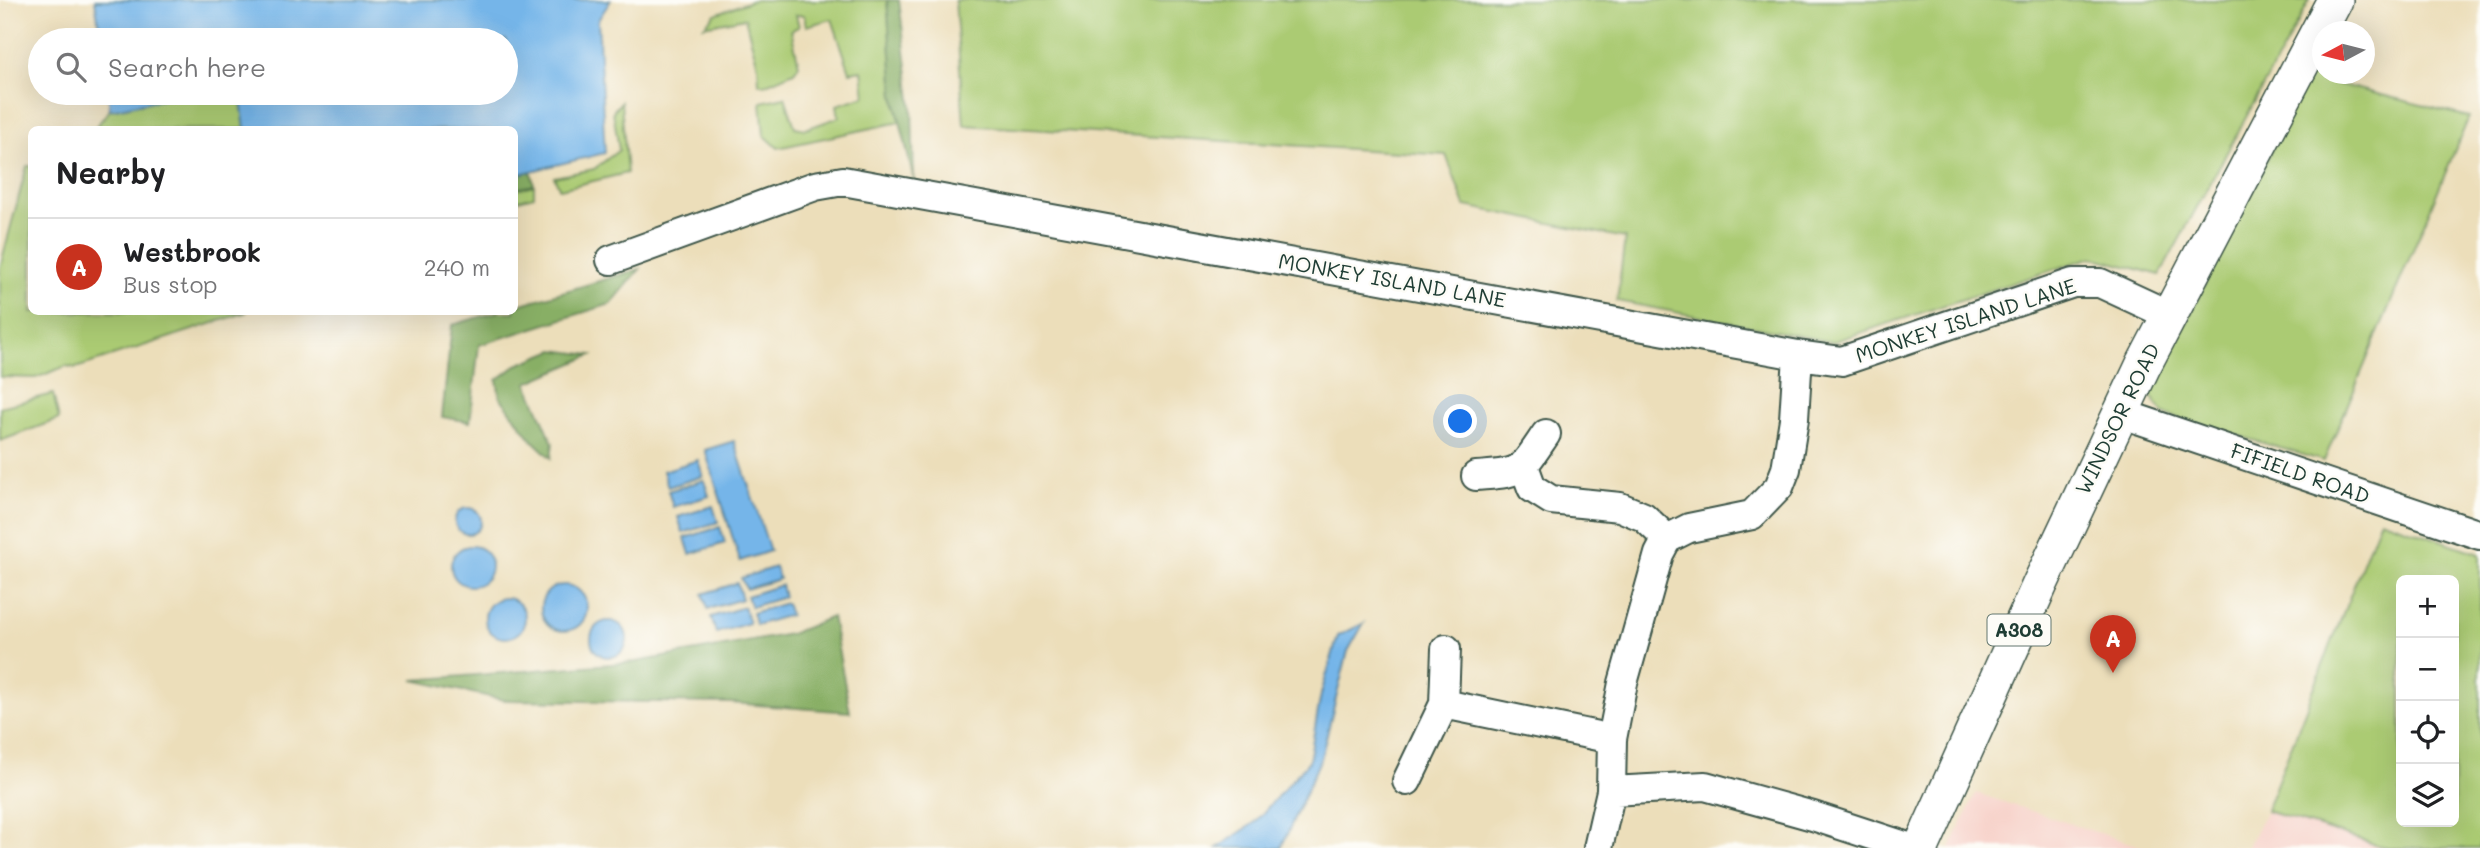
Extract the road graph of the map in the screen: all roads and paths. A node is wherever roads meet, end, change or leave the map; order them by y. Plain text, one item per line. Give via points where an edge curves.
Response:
1 (2335, 0) edge
2 (611, 260) dead end
3 (2169, 315) junction
4 (1798, 355) junction
5 (2120, 413) junction
6 (1546, 434) dead end
7 (1524, 467) junction
8 (1476, 476) dead end
9 (2480, 535) edge
10 (1667, 539) junction
11 (1446, 649) dead end
12 (1444, 704) junction
13 (1612, 739) junction
14 (1407, 780) dead end
15 (1611, 791) junction
16 (1598, 848) edge
17 (1911, 848) edge
18 (1921, 848) edge

1 - 3 main road, WINDSOR ROAD / A308
2 - 4 street, MONKEY ISLAND LANE via 815,186 843,181
3 - 4 street, MONKEY ISLAND LANE via 2100,284 2073,284 1842,361
3 - 5 main road, WINDSOR ROAD / A308
4 - 10 street via 1794,419 1779,487 1752,515 1689,528
5 - 9 street, FIFIELD ROAD
5 - 18 main road, WINDSOR ROAD / A308
6 - 7 street
7 - 8 street via 1507,474
7 - 10 street via 1532,488 1551,500 1620,507 1644,517
10 - 13 street via 1637,628
11 - 12 street
12 - 13 street
12 - 14 street
13 - 15 street
15 - 16 street
15 - 17 street via 1705,786

